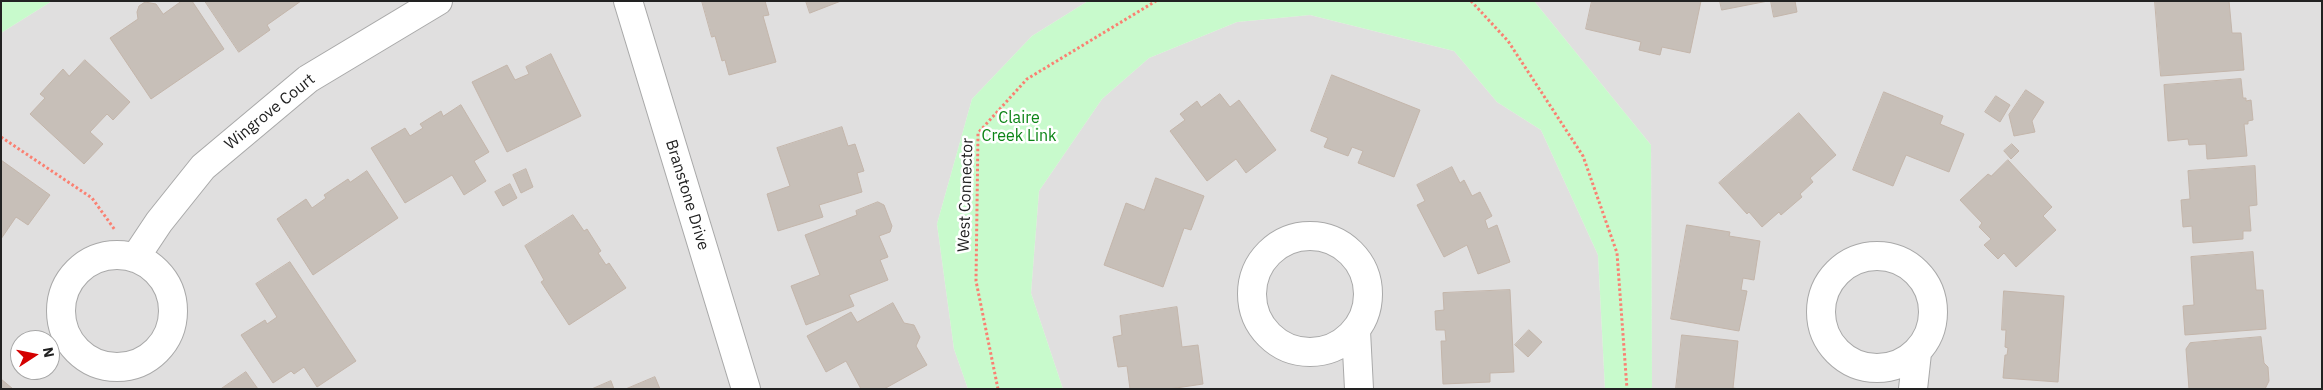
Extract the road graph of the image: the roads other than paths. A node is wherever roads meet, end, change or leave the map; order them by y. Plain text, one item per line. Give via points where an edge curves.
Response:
1 (438, 1) edge
2 (628, 1) edge
3 (135, 258) junction
4 (1356, 331) junction
5 (1917, 353) junction
6 (746, 389) edge
7 (1359, 389) edge
8 (1913, 389) edge

1 - 3 street, Wingrove Court via 308,79 203,167
2 - 6 street, Branstone Drive
3 - 3 street via 116,255 94,259 78,270 67,286 61,305 65,331 76,349 95,364 114,368 130,366 148,358 162,345 171,327 173,308 166,283 154,268
4 - 4 street via 1363,321 1368,301 1365,272 1348,250 1335,240 1307,234 1281,242 1263,258 1252,285 1252,306 1260,325 1270,337 1287,348 1308,352 1328,350
4 - 7 street
5 - 5 street via 1927,340 1933,322 1933,302 1917,272 1895,258 1876,256 1842,268 1824,292 1821,311 1824,329 1833,346 1858,366 1888,368
5 - 8 street

